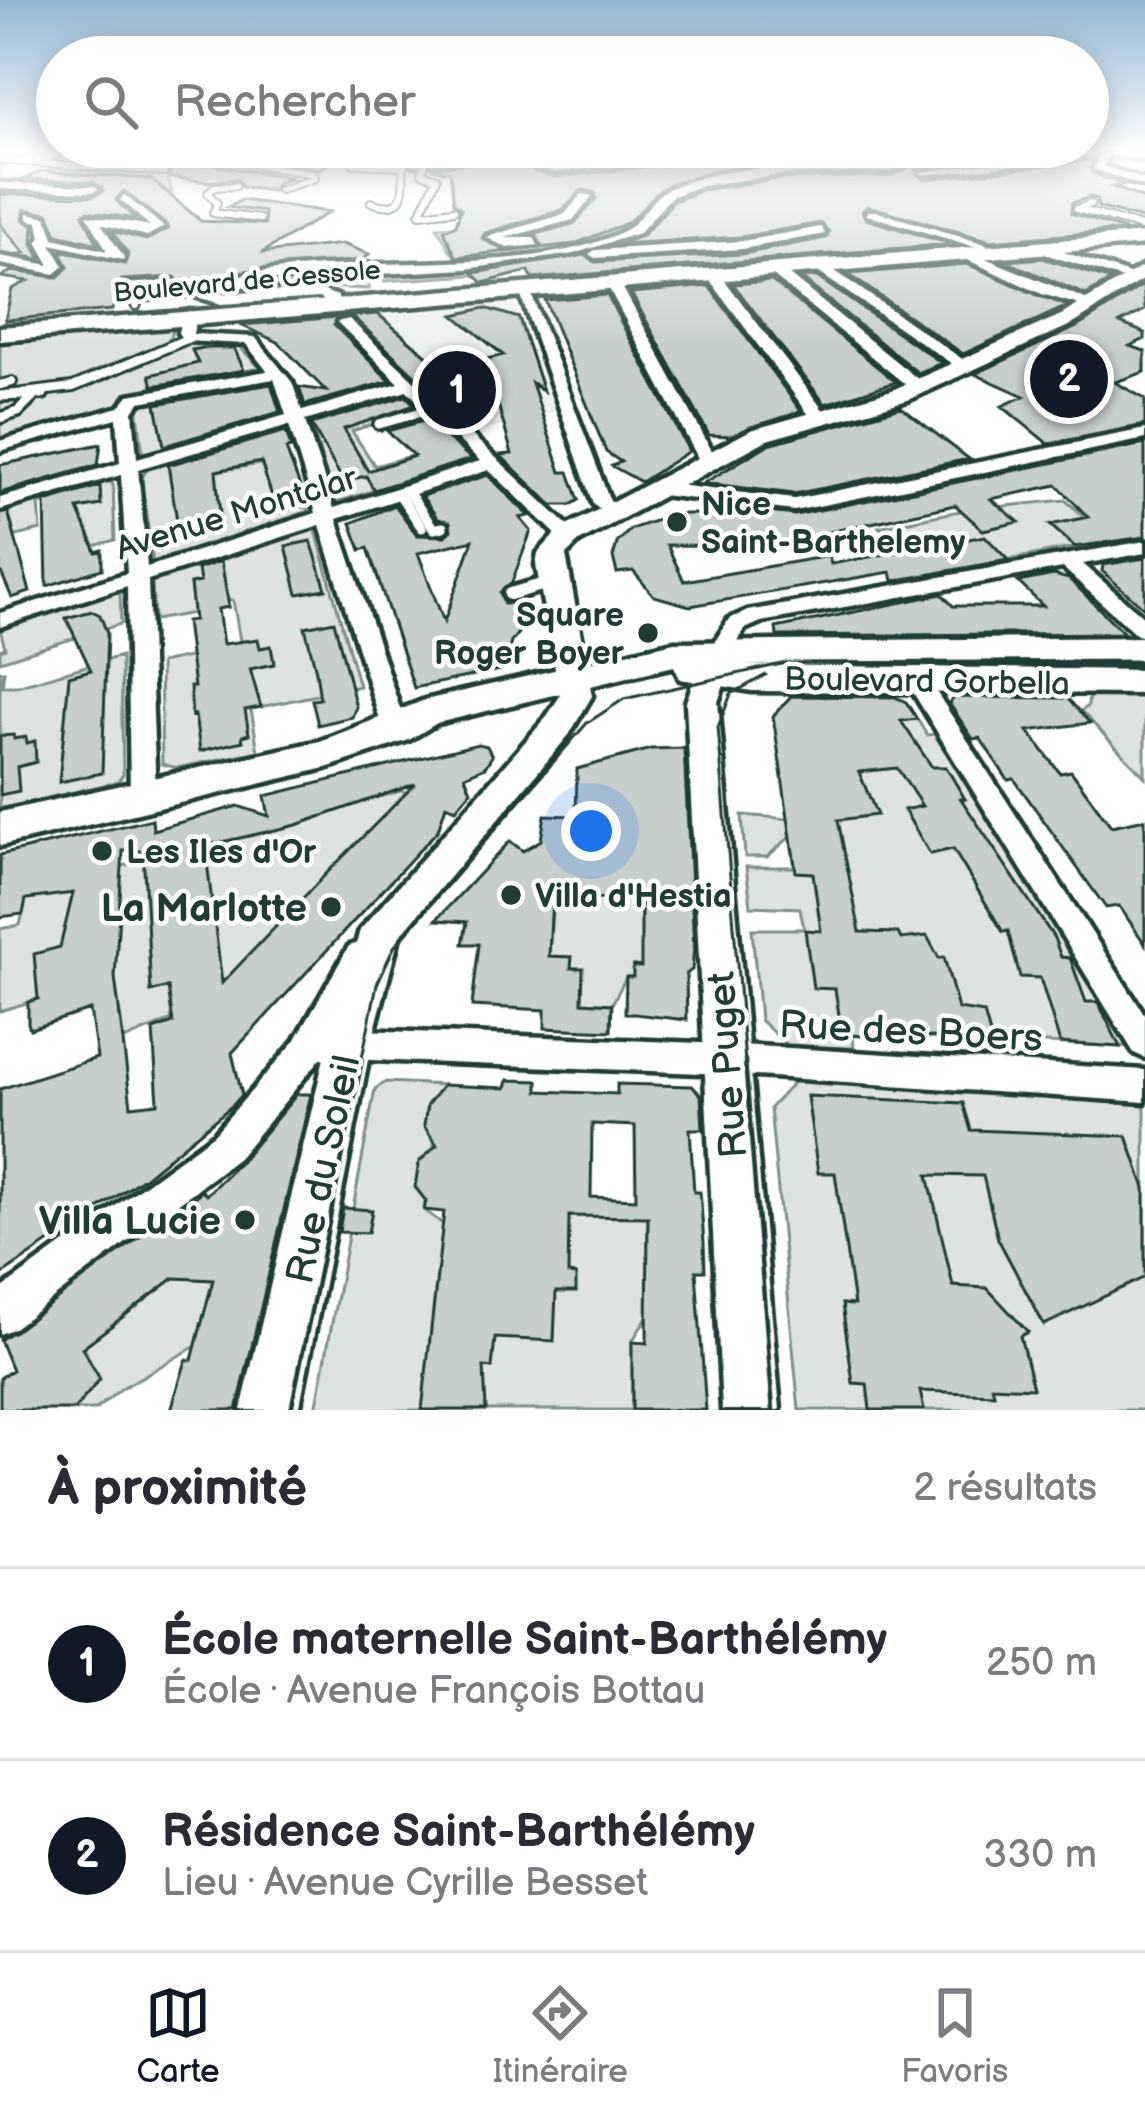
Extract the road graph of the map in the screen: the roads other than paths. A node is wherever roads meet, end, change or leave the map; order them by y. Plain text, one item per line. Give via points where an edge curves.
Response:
1 (34, 217) edge
2 (146, 217) edge
3 (243, 217) edge
4 (569, 217) edge
5 (647, 217) edge
6 (881, 217) edge
7 (1105, 217) edge
8 (260, 219) dead end
9 (641, 223) junction
10 (597, 228) dead end
11 (1145, 228) edge
12 (821, 231) dead end
13 (578, 232) dead end
14 (1145, 239) edge
15 (47, 240) junction
16 (1036, 248) junction
17 (997, 250) junction
18 (963, 253) junction
19 (527, 257) junction
20 (0, 260) edge
21 (817, 265) junction
22 (772, 268) junction
23 (712, 273) junction
24 (1138, 274) edge
25 (612, 281) junction
26 (172, 284) dead end
27 (522, 288) junction
28 (136, 305) dead end
29 (1093, 305) junction
30 (338, 313) junction
31 (189, 326) junction
32 (0, 334) edge
33 (963, 365) junction
34 (277, 374) junction
35 (12, 382) dead end
36 (0, 385) edge
37 (406, 386) junction
38 (918, 387) junction
39 (0, 396) edge
40 (32, 398) junction
41 (432, 410) junction
42 (125, 411) junction
43 (818, 415) junction
44 (0, 418) edge
45 (297, 419) junction
46 (379, 424) dead end
47 (1145, 434) edge
48 (0, 446) edge
49 (709, 460) junction
50 (490, 464) junction
51 (130, 466) junction
52 (661, 489) junction
53 (402, 491) junction
54 (0, 504) edge
55 (616, 513) junction
56 (324, 516) junction
57 (442, 527) dead end
58 (422, 528) dead end
59 (569, 536) junction
60 (1145, 547) edge
61 (1069, 562) junction
62 (137, 574) junction
63 (553, 582) junction
64 (510, 594) dead end
65 (0, 620) edge
66 (1145, 630) edge
67 (1145, 650) edge
68 (715, 662) junction
69 (918, 681) junction
70 (1145, 682) edge
71 (574, 686) junction
72 (395, 730) junction
73 (143, 795) junction
74 (0, 829) edge
75 (1145, 1043) edge
76 (331, 1044) junction
77 (726, 1059) junction
78 (1145, 1086) edge
79 (0, 1314) edge
80 (270, 1410) edge
81 (751, 1410) edge

1 - 15 street via 43,220
2 - 15 street via 158,227 147,232 91,218 118,257
3 - 8 lane
4 - 13 street via 492,237 519,244
5 - 9 street
6 - 17 street
7 - 11 lane
9 - 10 street
9 - 19 street via 624,235
12 - 19 street via 745,244
14 - 16 main road, Boulevard de Cessole
15 - 20 street via 57,266 50,271
16 - 17 main road, Boulevard de Cessole
16 - 24 street
17 - 18 main road, Boulevard de Cessole
18 - 21 main road, Boulevard de Cessole
18 - 29 street
19 - 30 street via 218,283 198,295 321,294 331,296
21 - 22 main road, Boulevard de Cessole
21 - 33 street
22 - 23 main road, Boulevard de Cessole
22 - 38 street
23 - 25 main road, Boulevard de Cessole
23 - 43 street
24 - 29 street
25 - 27 main road, Boulevard de Cessole
25 - 49 street
26 - 28 lane via 123,288
27 - 30 main road, Boulevard de Cessole
27 - 55 street via 602,504
29 - 33 street
30 - 31 main road, Boulevard de Cessole
30 - 37 street
31 - 32 main road, Boulevard de Cessole
31 - 34 street via 245,338
31 - 40 lane
33 - 38 street
34 - 42 street via 135,398
34 - 45 street
35 - 36 lane
37 - 41 street
37 - 45 street
38 - 43 street
39 - 40 lane
40 - 44 lane
41 - 46 lane
41 - 50 street
42 - 48 street
42 - 51 street
43 - 49 street
45 - 51 street
45 - 56 street
47 - 52 street via 794,506
49 - 52 street
50 - 53 street, Avenue Montclar
50 - 59 street
51 - 54 street
51 - 62 street
52 - 55 street
53 - 56 street, Avenue Montclar
53 - 57 lane via 434,529
53 - 58 lane
55 - 59 street
56 - 62 street, Avenue Montclar
56 - 72 street
59 - 63 street via 552,553
60 - 61 street
61 - 66 street
61 - 68 street via 755,616 737,624
62 - 65 street, Avenue Montclar
62 - 73 street
63 - 64 lane
63 - 71 street
67 - 68 main road, Boulevard Gorbella
68 - 69 main road, Boulevard Gorbella via 752,679
68 - 71 main road
68 - 77 street, Rue Puget via 702,702
69 - 70 main road, Boulevard Gorbella
69 - 75 street
71 - 72 main road via 426,729
71 - 76 street, Rue du Soleil via 557,727 380,930
72 - 73 main road via 326,754
73 - 74 main road
76 - 77 street, Rue des Boers
76 - 79 street via 226,1146
76 - 80 street, Rue du Soleil
77 - 78 street, Rue des Boers
77 - 81 street, Rue Puget

